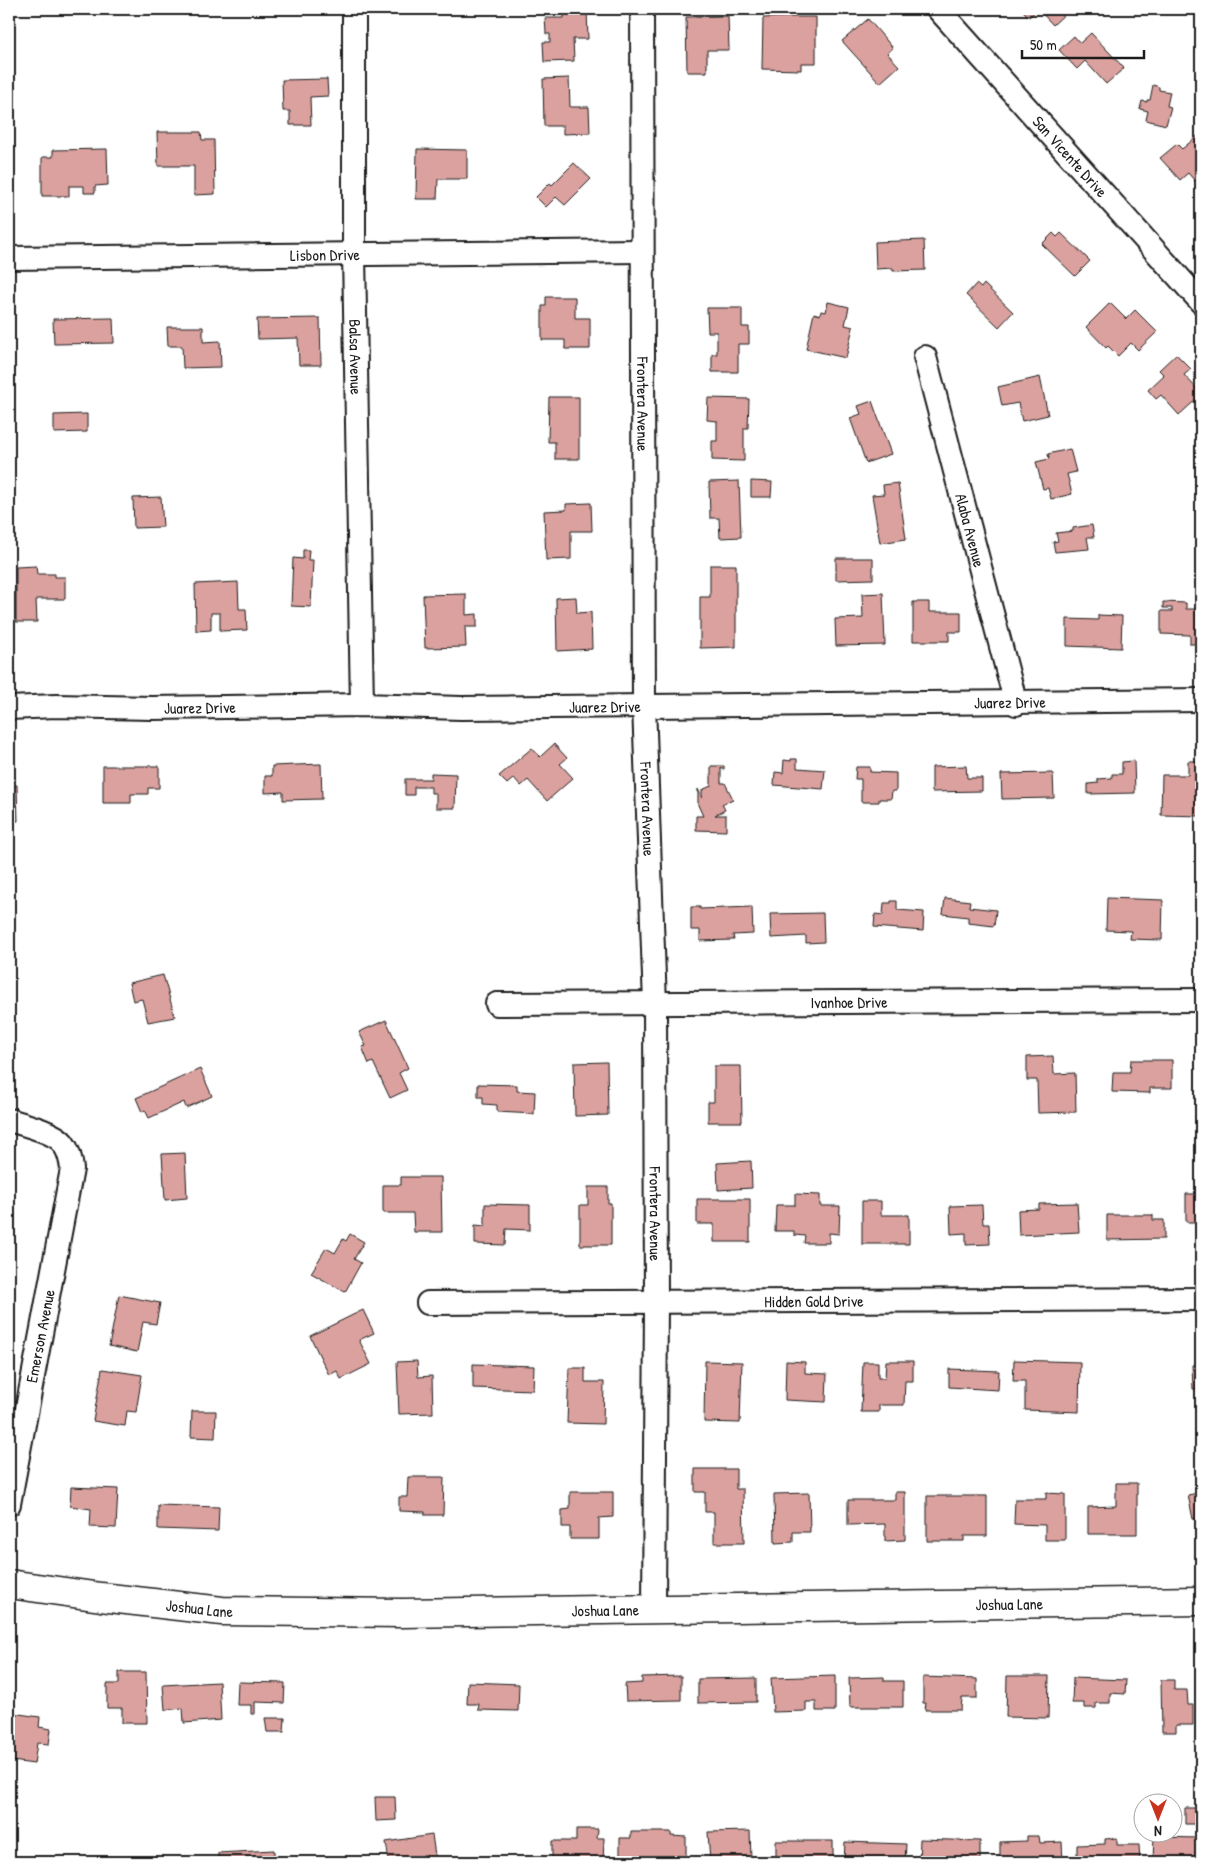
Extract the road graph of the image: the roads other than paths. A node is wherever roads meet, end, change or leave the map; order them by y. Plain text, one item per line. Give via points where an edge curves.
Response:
1 (354, 9) edge
2 (642, 9) edge
3 (938, 9) edge
4 (642, 251) junction
5 (354, 254) junction
6 (9, 258) edge
7 (1201, 302) edge
8 (925, 357) dead end
9 (1201, 700) edge
10 (1016, 704) junction
11 (362, 705) junction
12 (644, 705) junction
13 (9, 708) edge
14 (1201, 1000) edge
15 (497, 1004) dead end
16 (655, 1004) junction
17 (9, 1120) edge
18 (1201, 1298) edge
19 (428, 1303) dead end
20 (656, 1303) junction
21 (9, 1504) edge
22 (9, 1584) edge
23 (1201, 1601) edge
24 (654, 1608) junction

1 - 5 street, Balsa Avenue
2 - 4 street, Frontera Avenue
3 - 7 street, San Vicente Drive
4 - 5 street, Lisbon Drive
4 - 12 street, Frontera Avenue
5 - 6 street, Lisbon Drive
5 - 11 street, Balsa Avenue
8 - 10 street, Alaba Avenue
9 - 10 street, Juarez Drive
10 - 12 street, Juarez Drive
11 - 12 street, Juarez Drive via 462,708
11 - 13 street, Juarez Drive
12 - 16 street, Frontera Avenue
14 - 16 street, Ivanhoe Drive
15 - 16 street, Ivanhoe Drive
16 - 20 street, Frontera Avenue
17 - 21 street, Emerson Avenue via 36,1128 62,1141 70,1155 72,1169
18 - 20 street, Hidden Gold Drive
19 - 20 street, Hidden Gold Drive
20 - 24 street, Frontera Avenue
22 - 24 main road, Joshua Lane via 222,1611 402,1613
23 - 24 main road, Joshua Lane

